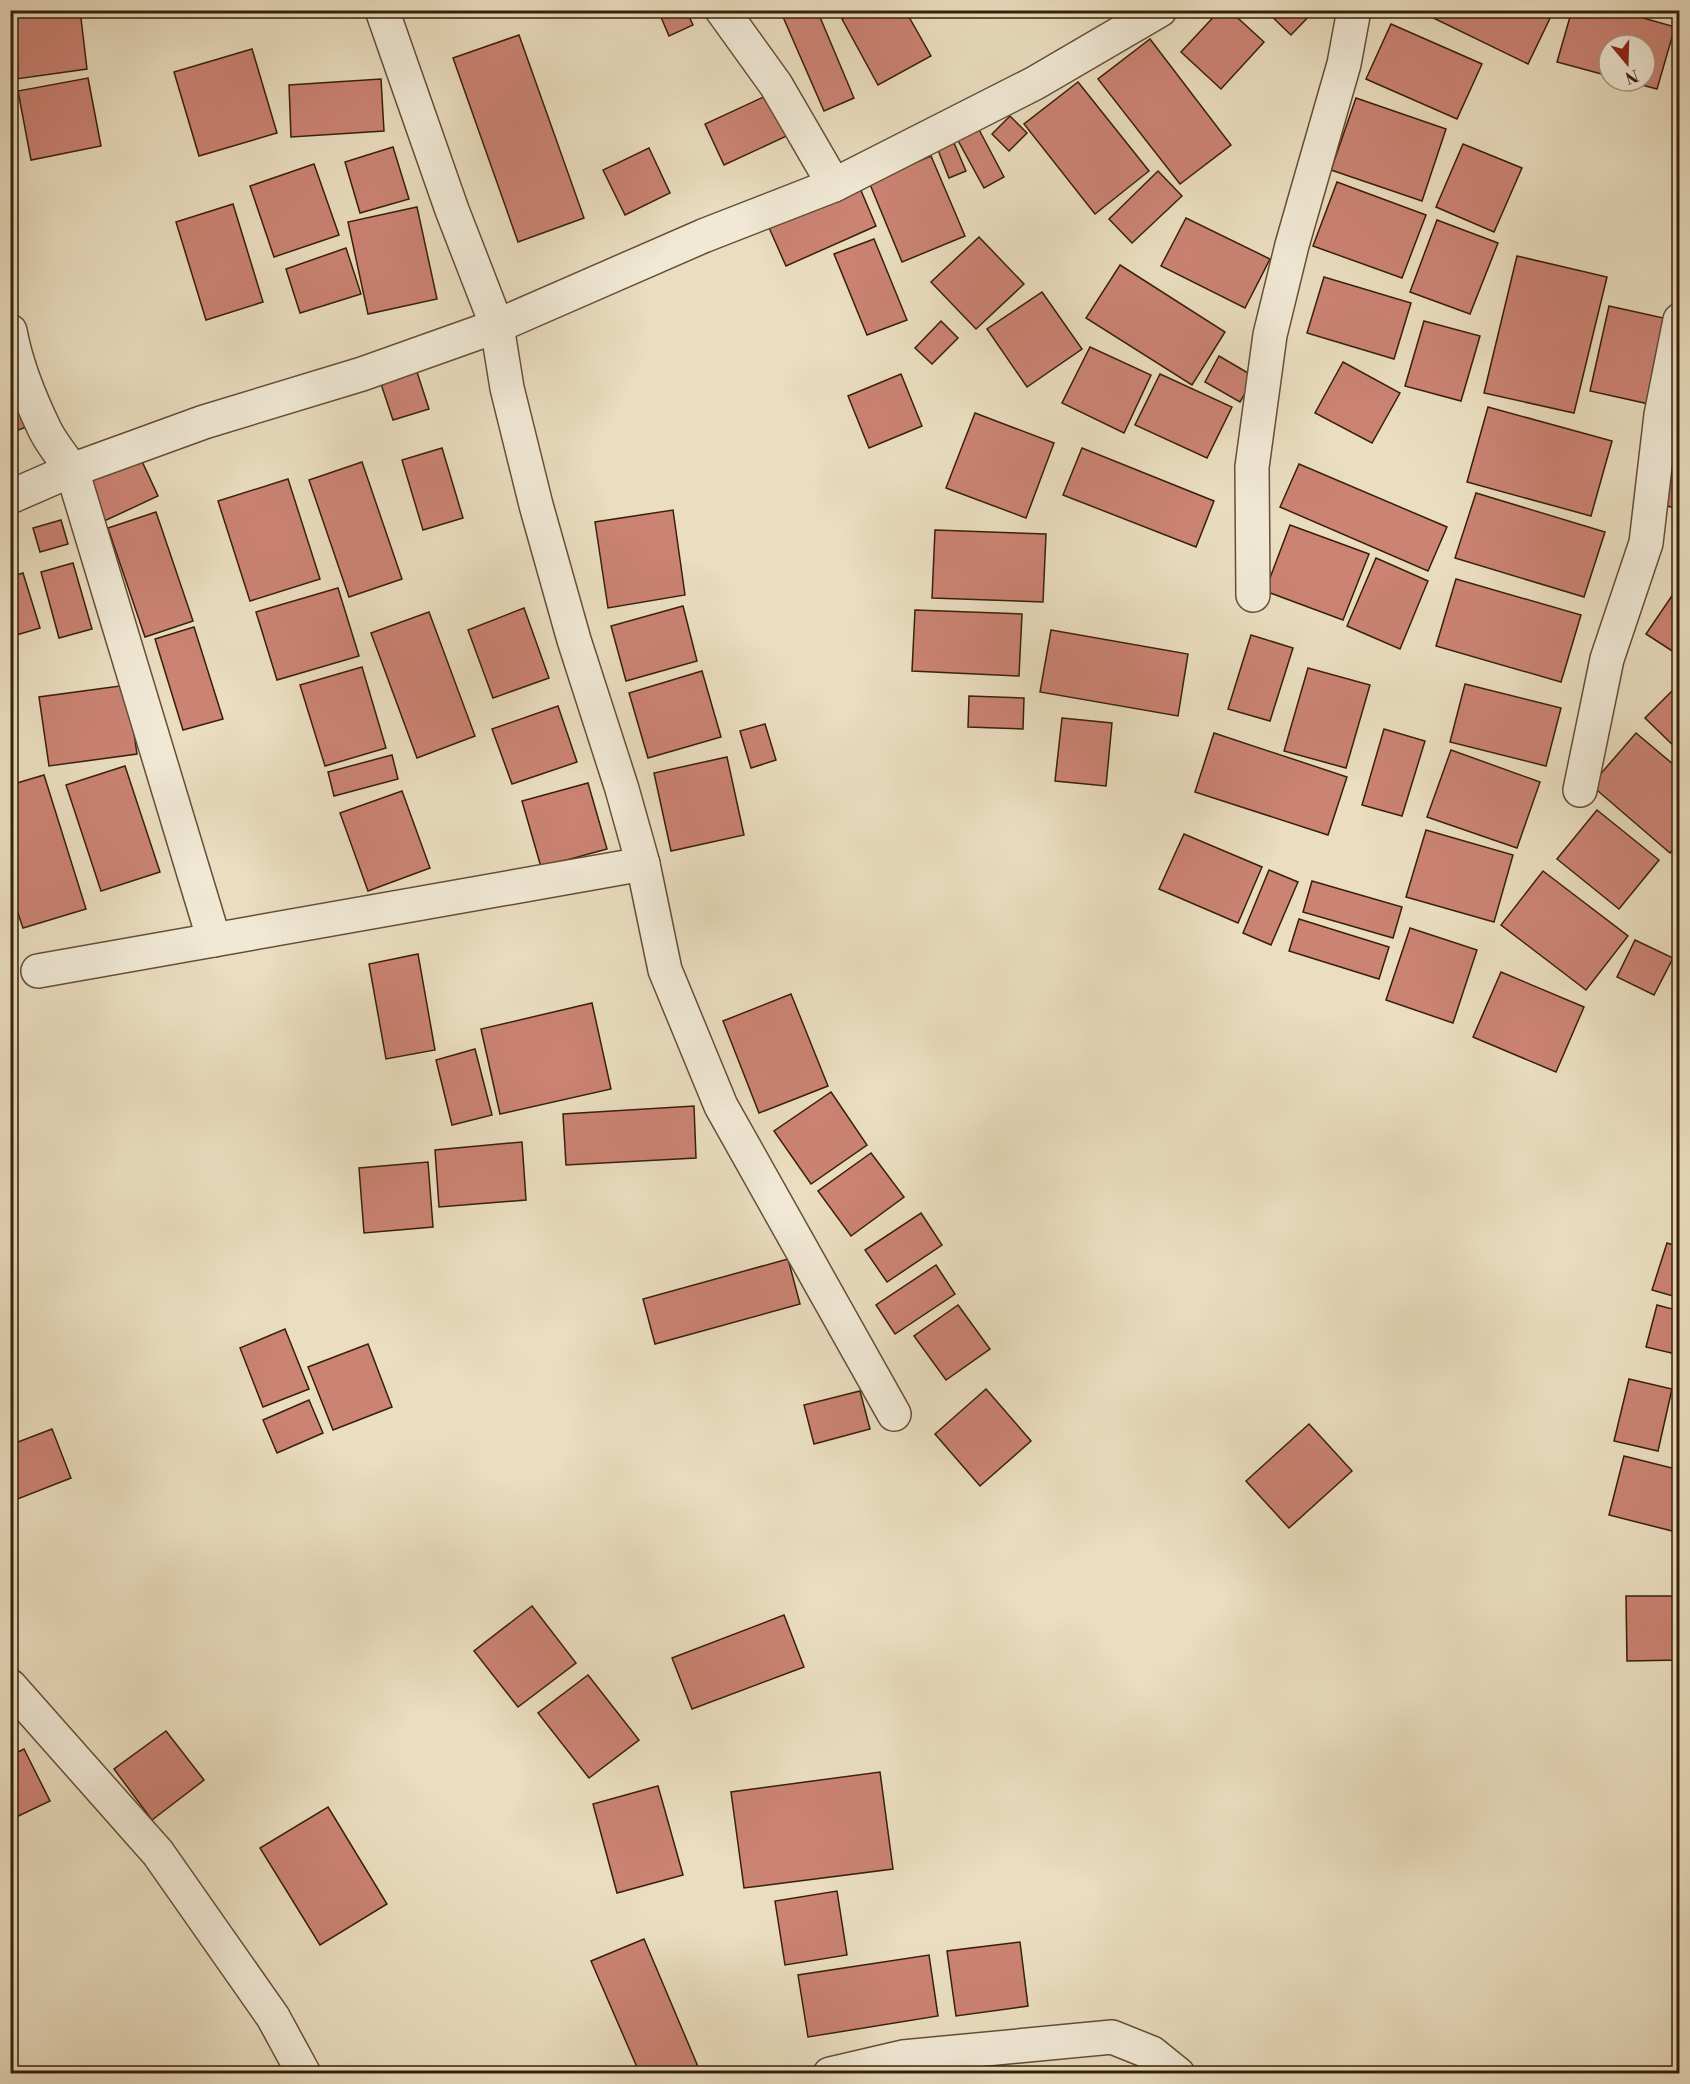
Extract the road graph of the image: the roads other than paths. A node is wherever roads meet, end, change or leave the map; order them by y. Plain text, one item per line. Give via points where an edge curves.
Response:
1 (382, 10) edge
2 (722, 10) edge
3 (1160, 10) edge
4 (1354, 10) edge
5 (834, 185) junction
6 (1680, 320) edge
7 (496, 327) junction
8 (10, 331) edge
9 (72, 470) junction
10 (10, 497) edge
11 (1253, 595) dead end
12 (1580, 790) dead end
13 (643, 864) junction
14 (214, 940) junction
15 (38, 971) dead end
16 (894, 1414) dead end
17 (10, 1686) edge
18 (304, 2073) edge
19 (830, 2073) edge
20 (1178, 2073) edge

1 - 7 street
2 - 5 street via 776,85
3 - 5 street via 1035,83
4 - 11 street via 1344,64 1270,335 1252,467
5 - 7 street via 703,236
6 - 12 street via 1661,415 1646,543 1607,659
7 - 9 street
7 - 13 street via 536,505
8 - 9 street via 32,401
9 - 10 street
9 - 14 street
13 - 14 street
13 - 16 street via 665,970 721,1106
14 - 15 street
17 - 18 street via 158,1852 273,2017
19 - 20 street via 903,2057 1112,2037 1152,2053

